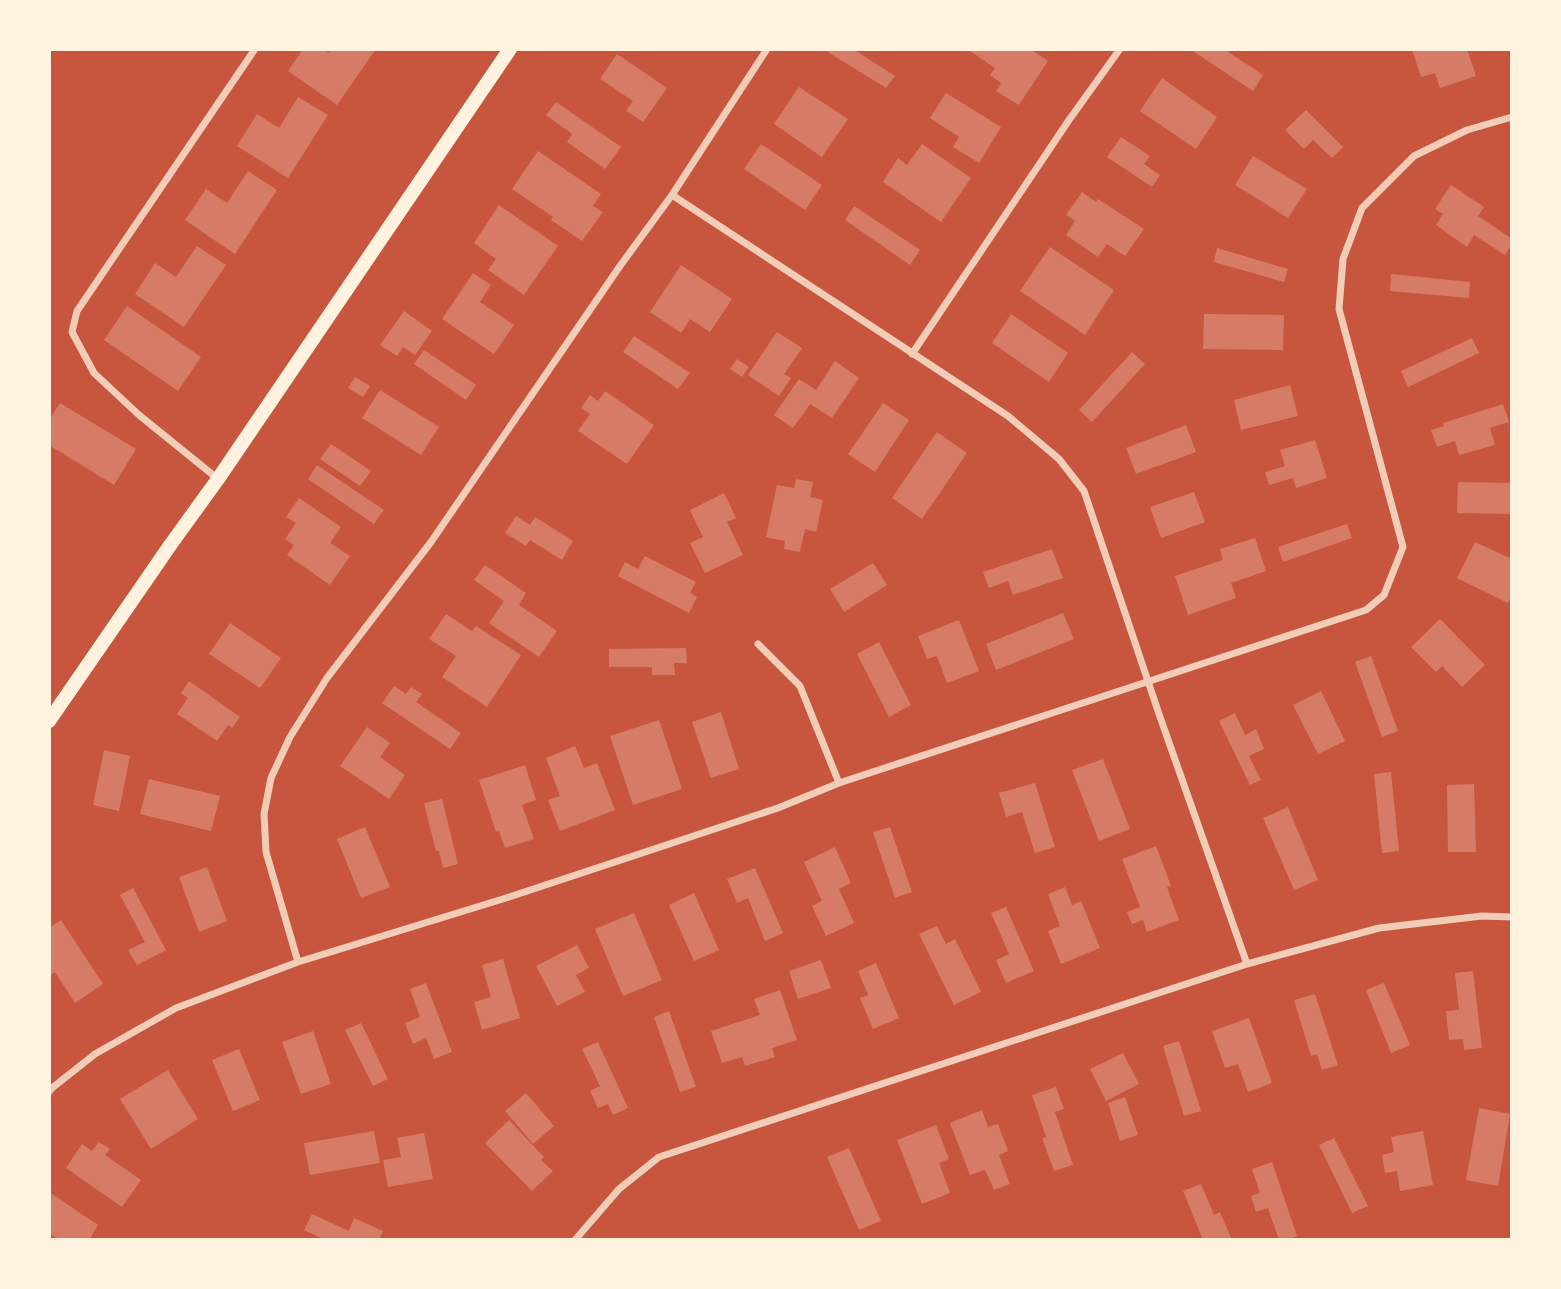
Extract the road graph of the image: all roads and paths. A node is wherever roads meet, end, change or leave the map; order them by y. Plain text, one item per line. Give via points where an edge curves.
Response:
1 (256, 49) edge
2 (510, 49) edge
3 (767, 49) edge
4 (1120, 49) edge
5 (1512, 117) edge
6 (672, 195) junction
7 (912, 354) junction
8 (218, 479) junction
9 (758, 644) dead end
10 (1148, 682) junction
11 (49, 721) edge
12 (839, 783) junction
13 (1512, 917) edge
14 (298, 962) junction
15 (1247, 964) junction
16 (49, 1092) edge
17 (575, 1240) edge

1 - 8 street via 77,311 72,332 94,373
2 - 8 main road
3 - 6 street
4 - 7 street
5 - 10 street via 1467,130 1414,156 1362,208 1343,259 1339,309 1403,547 1384,595 1366,610
6 - 7 street
6 - 14 street via 431,542 327,678 290,737 271,778 264,814 266,852
7 - 10 street via 1008,416 1059,459 1084,491
8 - 11 main road
9 - 12 street via 800,686
10 - 12 street
10 - 15 street
12 - 14 street via 778,808 519,894
13 - 15 street via 1379,928
14 - 16 street via 176,1008 95,1054
15 - 17 street via 659,1157 619,1189

